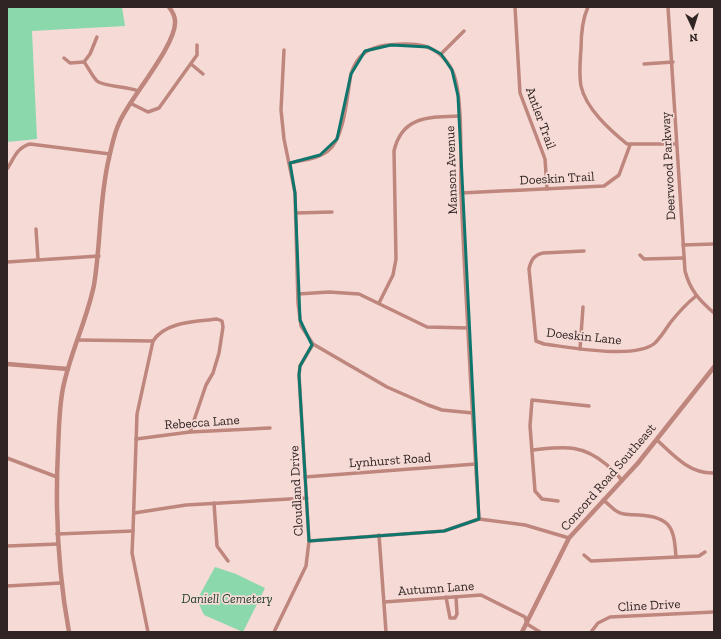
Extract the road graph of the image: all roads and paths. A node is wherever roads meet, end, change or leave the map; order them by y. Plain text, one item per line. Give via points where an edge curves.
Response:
1 (168, 7) edge
2 (515, 7) edge
3 (588, 7) edge
4 (668, 7) edge
5 (464, 31) dead end
6 (97, 37) dead end
7 (197, 45) dead end
8 (284, 50) dead end
9 (441, 54) junction
10 (64, 58) dead end
11 (84, 62) junction
12 (672, 62) junction
13 (190, 64) junction
14 (644, 64) dead end
15 (203, 74) dead end
16 (138, 91) junction
17 (130, 103) junction
18 (459, 116) junction
19 (676, 144) junction
20 (630, 146) junction
21 (110, 154) junction
22 (290, 163) junction
23 (7, 169) edge
24 (547, 189) junction
25 (461, 193) junction
26 (332, 212) dead end
27 (296, 213) junction
28 (36, 229) dead end
29 (714, 244) edge
30 (683, 245) junction
31 (584, 251) dead end
32 (640, 255) dead end
33 (99, 256) junction
34 (683, 258) junction
35 (38, 260) junction
36 (7, 262) edge
37 (298, 294) junction
38 (696, 296) junction
39 (379, 303) junction
40 (583, 307) dead end
41 (714, 313) edge
42 (469, 328) junction
43 (78, 340) junction
44 (152, 341) junction
45 (313, 344) junction
46 (580, 349) junction
47 (7, 364) edge
48 (714, 367) edge
49 (68, 369) junction
50 (589, 406) dead end
51 (474, 413) junction
52 (270, 428) dead end
53 (190, 432) junction
54 (136, 439) junction
55 (657, 440) junction
56 (532, 450) junction
57 (7, 458) edge
58 (476, 464) junction
59 (714, 473) edge
60 (57, 477) junction
61 (306, 477) junction
62 (622, 481) junction
63 (307, 498) junction
64 (603, 500) junction
65 (558, 501) dead end
66 (214, 503) junction
67 (134, 513) junction
68 (479, 519) junction
69 (132, 530) junction
70 (57, 534) junction
71 (379, 535) junction
72 (569, 538) junction
73 (309, 541) junction
74 (58, 544) junction
75 (7, 546) edge
76 (705, 552) dead end
77 (584, 555) dead end
78 (676, 557) junction
79 (228, 561) dead end
80 (61, 583) junction
81 (7, 586) edge
82 (446, 597) junction
83 (456, 597) junction
84 (384, 602) junction
85 (714, 612) edge
86 (527, 624) junction
87 (69, 632) edge
88 (148, 632) edge
89 (274, 632) edge
90 (386, 632) edge
91 (522, 632) edge
92 (540, 632) edge
93 (591, 632) edge

1 - 16 street via 175,18 174,30 158,64
2 - 24 street, Antler Trail via 520,93 545,159
3 - 20 street via 581,34 582,88 593,109 619,138
4 - 12 street, Deerwood Parkway
5 - 9 street
6 - 11 street
7 - 13 street via 197,55
8 - 22 street via 281,110
9 - 18 street, Manson Avenue via 456,81
9 - 22 street via 428,46 409,44 374,46 365,51 351,74 337,139 328,151
10 - 11 street via 70,63
11 - 16 street via 97,81
12 - 14 street
12 - 19 street, Deerwood Parkway
13 - 15 street
13 - 17 street via 156,111 145,112
16 - 17 street
17 - 21 street via 115,133
18 - 25 street, Manson Avenue
18 - 39 street via 421,119 403,131 396,140 396,259 393,275
19 - 20 street
19 - 30 street, Deerwood Parkway
20 - 24 street, Doeskin Trail via 619,175 609,184
21 - 23 street via 30,144 17,152
21 - 33 street via 102,206
22 - 27 street
24 - 25 street, Doeskin Trail
25 - 42 street, Manson Avenue
26 - 27 street
27 - 37 street
28 - 35 street
29 - 30 street
30 - 34 street, Deerwood Parkway
31 - 46 street, Doeskin Lane via 536,255 529,269 536,341
32 - 34 street via 644,259
33 - 35 street
33 - 43 street via 89,308
34 - 38 street, Deerwood Parkway via 688,284
35 - 36 street
37 - 39 street via 352,293
37 - 45 street via 300,320 306,336
38 - 41 street, Deerwood Parkway
38 - 46 street, Doeskin Lane via 656,342 647,348 623,351
39 - 42 street via 427,327
40 - 46 street
42 - 51 street, Manson Avenue
43 - 44 street
43 - 49 street
44 - 53 street via 166,328 217,319 222,321 219,355
44 - 54 street via 139,403
45 - 51 street via 387,387 428,405 442,410
45 - 61 street, Cloudland Drive via 300,366 299,375
47 - 49 street
48 - 55 street, Concord Road Southeast
49 - 60 street via 61,401
50 - 56 street via 532,400
51 - 58 street, Manson Avenue
52 - 53 street, Rebecca Lane
53 - 54 street, Rebecca Lane
54 - 67 street
55 - 59 street via 688,467 704,473
55 - 62 street, Concord Road Southeast
56 - 62 street via 573,448 587,451 609,467
56 - 65 street via 535,491 542,499
57 - 60 street
58 - 61 street, Lynhurst Road
58 - 68 street, Manson Avenue
60 - 70 street
61 - 63 street, Cloudland Drive
62 - 64 street, Concord Road Southeast
63 - 66 street
63 - 73 street, Cloudland Drive
64 - 72 street, Concord Road Southeast
64 - 78 street via 618,512 653,516 669,525 675,536
66 - 67 street
66 - 79 street via 217,546
67 - 69 street
68 - 71 street via 444,531
68 - 72 street via 525,525
69 - 70 street
69 - 88 street via 132,553
70 - 74 street
71 - 73 street
71 - 84 street
72 - 86 street, Concord Road Southeast
73 - 89 street, Cloudland Drive via 306,566
74 - 75 street
74 - 80 street
76 - 78 street via 699,556
77 - 78 street via 591,561
80 - 81 street
80 - 87 street
82 - 83 street, Autumn Lane
82 - 83 street via 450,618 455,618
82 - 84 street, Autumn Lane
83 - 86 street, Autumn Lane via 481,595 525,617
84 - 90 street
85 - 93 street, Cline Drive via 614,616 598,623
86 - 91 street, Concord Road Southeast
86 - 92 street, Autumn Lane

